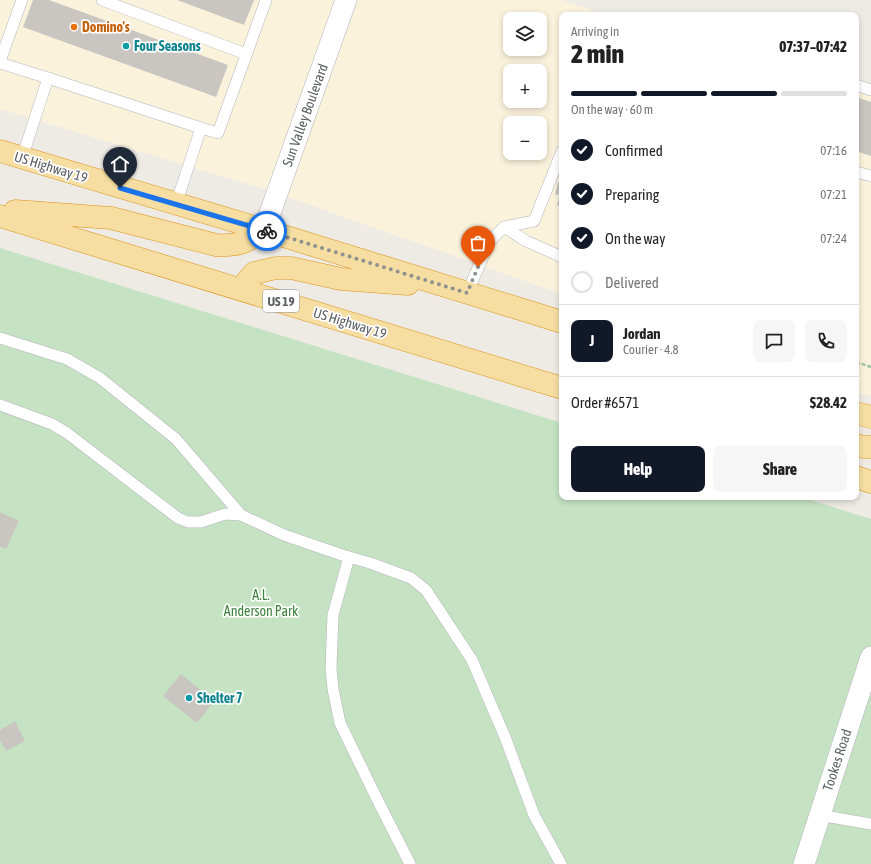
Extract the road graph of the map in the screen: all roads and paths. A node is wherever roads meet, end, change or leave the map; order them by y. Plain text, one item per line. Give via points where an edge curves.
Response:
1 (22, 0) edge
2 (102, 0) edge
3 (266, 0) edge
4 (346, 0) edge
5 (246, 54) junction
6 (0, 62) edge
7 (48, 78) junction
8 (859, 86) edge
9 (871, 90) edge
10 (201, 128) junction
11 (0, 151) edge
12 (22, 158) junction
13 (559, 158) edge
14 (859, 173) edge
15 (871, 176) edge
16 (176, 204) junction
17 (0, 210) edge
18 (0, 216) edge
19 (504, 227) junction
20 (264, 230) junction
21 (559, 256) edge
22 (241, 289) junction
23 (458, 290) junction
24 (559, 321) edge
25 (0, 338) edge
26 (859, 363) edge
27 (871, 367) edge
28 (530, 378) junction
29 (559, 378) edge
30 (559, 387) edge
31 (0, 405) edge
32 (859, 414) edge
33 (871, 417) edge
34 (859, 445) edge
35 (871, 447) edge
36 (859, 478) edge
37 (871, 482) edge
38 (241, 515) junction
39 (349, 557) junction
40 (871, 657) edge
41 (819, 815) junction
42 (871, 824) edge
43 (410, 864) edge
44 (561, 864) edge
45 (804, 864) edge

1 - 6 lane
2 - 5 lane
3 - 5 lane
4 - 20 street, Sun Valley Boulevard
5 - 10 lane via 218,133
6 - 7 lane
7 - 10 lane
7 - 12 lane
8 - 9 lane
10 - 16 lane
11 - 12 highway, US Highway 19
12 - 16 highway, US Highway 19
13 - 19 lane via 534,221
14 - 15 lane
16 - 20 highway, US Highway 19
17 - 20 highway via 111,218 216,245 232,246 250,240
18 - 22 highway, US Highway 19 / US 19
19 - 21 lane via 526,241
19 - 23 lane via 490,241
20 - 23 highway, US Highway 19
22 - 23 highway via 254,273 276,268 291,268 341,279
22 - 28 highway, US Highway 19 / US 19
23 - 24 highway, US Highway 19
25 - 38 lane via 67,359 100,378 176,438
26 - 27 path
28 - 29 highway
28 - 30 highway, US Highway 19 / US 19
31 - 38 lane via 52,424 67,433 178,518 188,522 201,522 225,514
32 - 33 highway
34 - 35 highway
36 - 37 highway
38 - 39 lane via 284,535
39 - 43 lane via 333,615 333,689 340,723
39 - 44 lane via 410,578 426,590 472,660 505,737 534,815
40 - 41 street, Tookes Road
41 - 42 lane
41 - 45 street, Tookes Road

